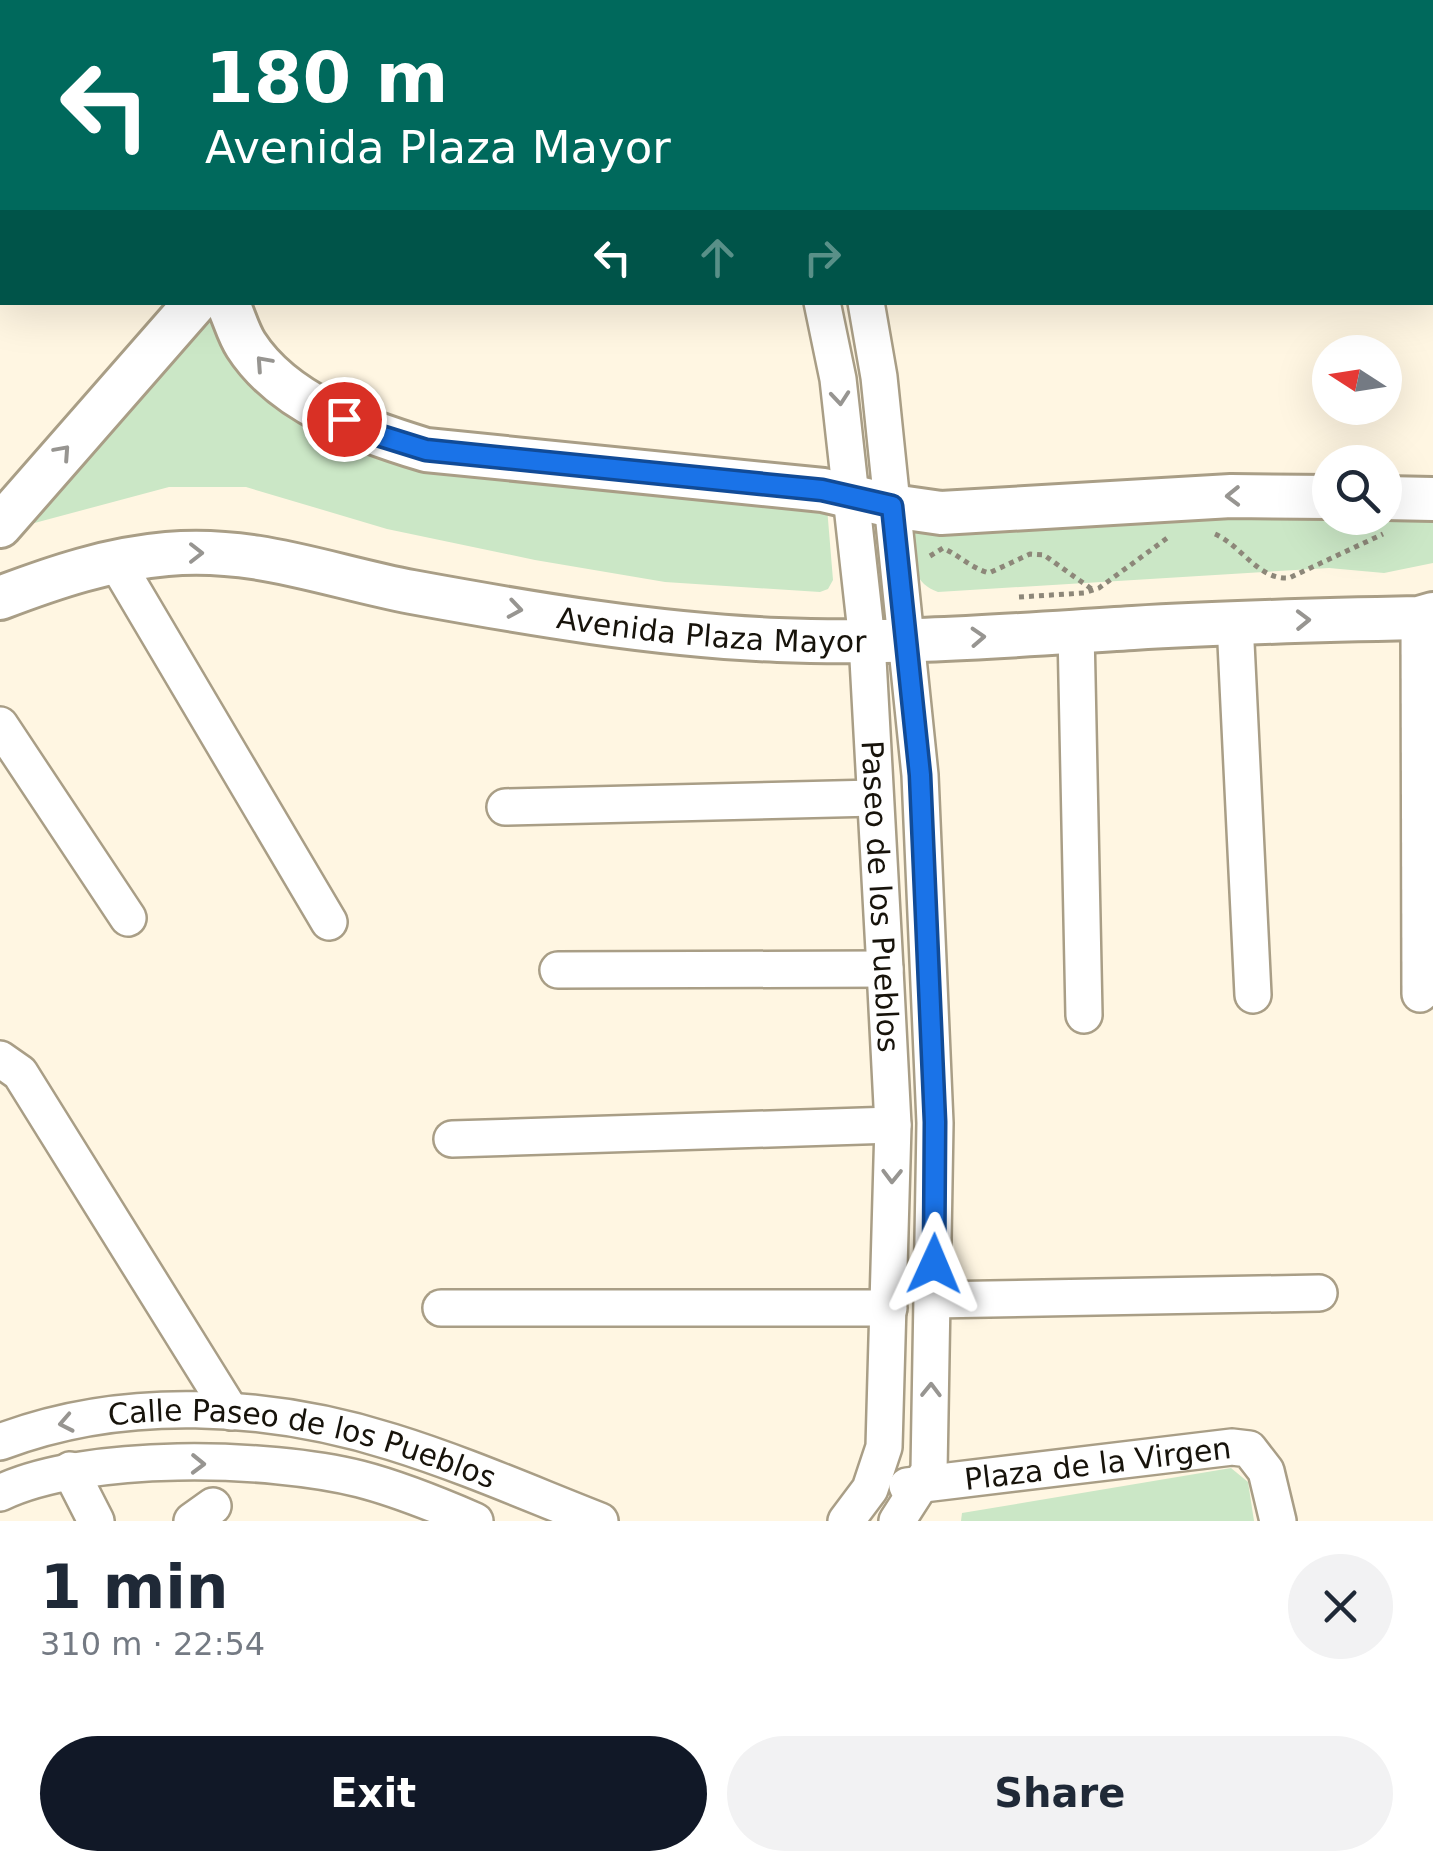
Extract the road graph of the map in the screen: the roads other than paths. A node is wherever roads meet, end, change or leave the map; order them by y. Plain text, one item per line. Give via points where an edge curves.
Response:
1 (193, 305) edge
2 (229, 305) edge
3 (823, 305) edge
4 (867, 305) edge
5 (850, 495) junction
6 (1312, 497) edge
7 (1433, 499) edge
8 (892, 506) junction
9 (1402, 509) edge
10 (0, 526) edge
11 (116, 560) junction
12 (0, 598) edge
13 (1426, 616) edge
14 (1235, 622) junction
15 (1076, 631) junction
16 (886, 641) junction
17 (0, 725) edge
18 (875, 798) junction
19 (505, 808) dead end
20 (128, 918) dead end
21 (329, 922) dead end
22 (885, 969) junction
23 (558, 970) dead end
24 (1420, 994) dead end
25 (1253, 995) dead end
26 (1084, 1015) dead end
27 (0, 1060) edge
28 (893, 1126) junction
29 (452, 1139) dead end
30 (1319, 1293) dead end
31 (933, 1300) junction
32 (441, 1308) dead end
33 (889, 1308) junction
34 (231, 1412) junction
35 (0, 1442) edge
36 (70, 1470) junction
37 (920, 1485) junction
38 (0, 1493) edge
39 (877, 1505) edge
40 (96, 1521) edge
41 (475, 1521) edge
42 (600, 1521) edge
43 (846, 1521) edge
44 (898, 1521) edge
45 (1278, 1521) edge

10 -> 1 street
5 -> 2 street via 426,450 368,432 278,381 246,346
3 -> 5 street, Paseo de los Pueblos
4 - 8 street
5 - 8 street
5 - 16 street, Paseo de los Pueblos
6 -> 8 street via 941,513
7 - 9 street
8 - 16 street
11 - 12 street, Avenida Plaza Mayor
11 -> 16 street, Avenida Plaza Mayor via 228,553 599,622 776,640
11 - 21 street
14 -> 13 street, Avenida Plaza Mayor
13 - 24 street
14 - 15 street, Avenida Plaza Mayor
14 - 25 street
16 -> 15 street, Avenida Plaza Mayor
15 - 26 street
16 - 18 street, Paseo de los Pueblos
16 - 31 street via 920,775 935,1122
17 - 20 street
18 - 19 street
18 - 22 street, Paseo de los Pueblos
22 - 23 street
22 - 28 street, Paseo de los Pueblos
27 - 34 street via 20,1073
28 - 29 street
28 -> 33 street, Paseo de los Pueblos
30 - 31 street
37 -> 31 street via 929,1470
32 - 33 street
33 - 39 street, Paseo de los Pueblos
34 -> 35 street, Calle Paseo de los Pueblos via 101,1416
34 - 42 street, Calle Paseo de los Pueblos via 390,1441
36 - 38 street, Calle Paseo de los Pueblos
36 - 40 street
36 -> 41 street, Calle Paseo de los Pueblos via 153,1463 308,1470 361,1480
37 - 39 street, Plaza de la Virgen
37 - 44 street
37 - 45 street, Plaza de la Virgen via 1232,1447 1249,1449 1266,1471
39 - 43 street

